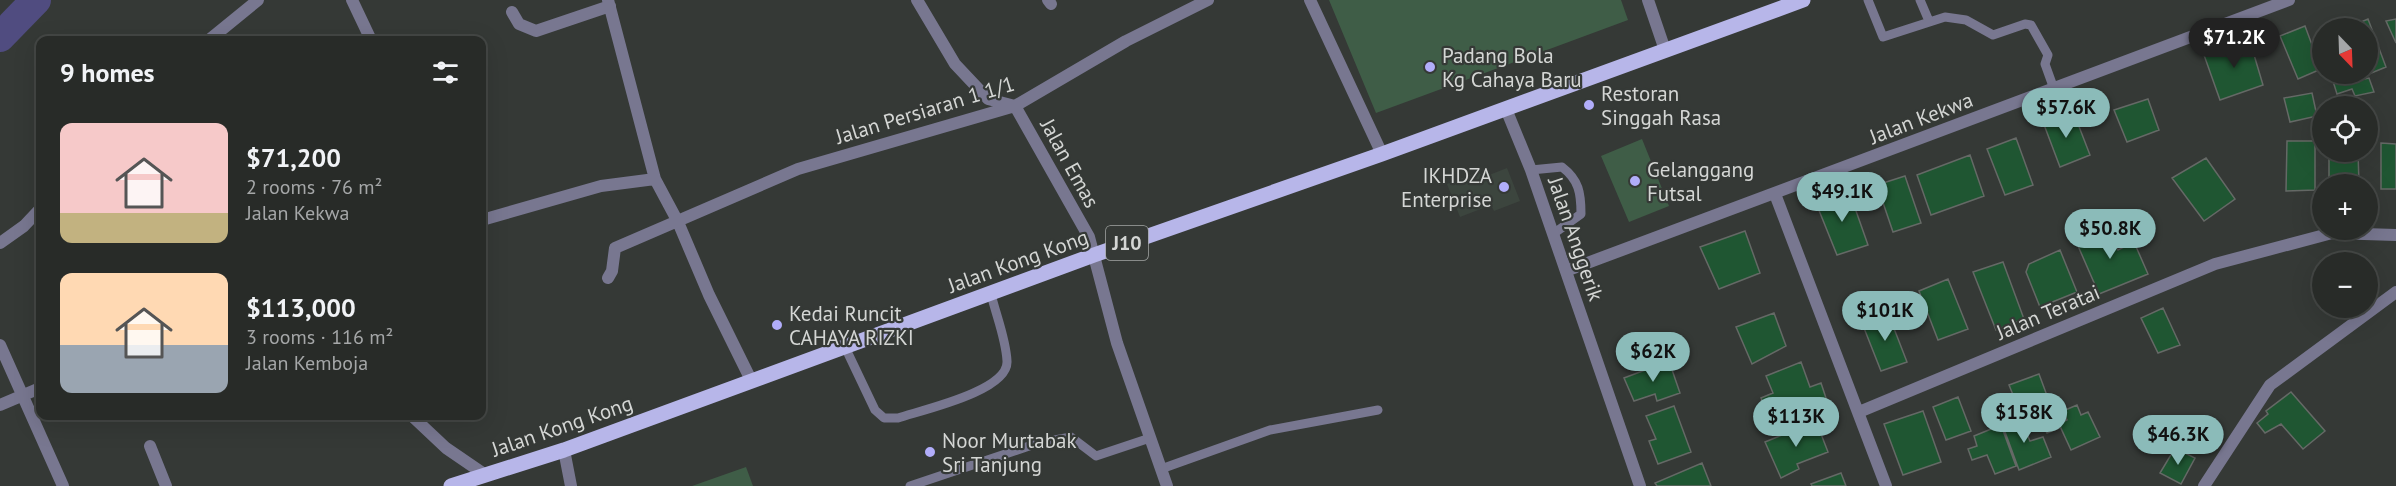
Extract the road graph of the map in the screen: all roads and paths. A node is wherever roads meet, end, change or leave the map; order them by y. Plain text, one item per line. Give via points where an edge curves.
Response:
1 (258, 0) edge
2 (352, 0) edge
3 (917, 0) edge
4 (1208, 0) edge
5 (1310, 0) edge
6 (1648, 0) edge
7 (1803, 0) edge
8 (1868, 0) edge
9 (1920, 0) edge
10 (2289, 0) edge
11 (609, 3) edge
12 (512, 12) dead end
13 (1929, 21) junction
14 (214, 36) edge
15 (369, 36) edge
16 (1665, 50) junction
17 (2054, 89) junction
18 (1015, 106) junction
19 (1506, 109) junction
20 (1382, 153) junction
21 (1531, 170) junction
22 (655, 179) junction
23 (1775, 194) junction
24 (36, 213) edge
25 (486, 219) edge
26 (678, 222) junction
27 (1553, 234) junction
28 (2396, 235) edge
29 (0, 243) edge
30 (1094, 255) junction
31 (1566, 271) junction
32 (608, 278) dead end
33 (2396, 292) edge
34 (991, 294) junction
35 (0, 345) edge
36 (845, 347) junction
37 (751, 380) junction
38 (36, 390) edge
39 (23, 396) junction
40 (0, 405) edge
41 (1378, 411) dead end
42 (1859, 412) junction
43 (416, 420) edge
44 (1150, 438) junction
45 (150, 446) dead end
46 (564, 450) junction
47 (1161, 469) junction
48 (484, 474) junction
49 (63, 486) edge
50 (166, 486) edge
51 (451, 486) edge
52 (571, 486) edge
53 (910, 486) edge
54 (1167, 486) edge
55 (1640, 486) edge
56 (1886, 486) edge
57 (2204, 486) edge

1 - 14 street
2 - 15 street
3 - 18 street, Jalan Emas via 955,64 988,99
4 - 18 street, Jalan Persiaran 1 1/1 via 1126,40
5 - 20 street
6 - 16 street
7 - 16 main road, Jalan Kong Kong / J10
8 - 13 lane via 1883,37
9 - 13 lane
10 - 17 street, Jalan Kekwa
11 - 12 street via 536,31 519,24
11 - 22 street
13 - 17 lane via 1945,16 1956,18 1993,35 2031,25 2048,55 2045,64
16 - 19 main road, Jalan Kong Kong / J10
17 - 23 street, Jalan Kekwa
18 - 26 street, Jalan Persiaran 1 1/1 via 798,169
18 - 30 street, Jalan Emas via 1089,237
19 - 20 main road, Jalan Kong Kong / J10
19 - 21 street, Jalan Anggerik
20 - 30 main road, Jalan Kong Kong / J10
21 - 27 street, Jalan Anggerik
21 - 27 lane via 1562,167 1574,176 1581,214
22 - 25 street via 601,186
22 - 26 street
23 - 31 street, Jalan Kekwa
23 - 42 street
24 - 29 street
26 - 32 street, Jalan Persiaran 1 1/1 via 615,248
26 - 37 street
27 - 31 street, Jalan Anggerik
28 - 42 street, Jalan Teratai via 2332,233 2215,264
30 - 34 main road, Jalan Kong Kong / J10
30 - 44 street, Jalan Emas via 1117,343
31 - 55 street, Jalan Anggerik
33 - 57 street via 2270,385
34 - 36 main road, Jalan Kong Kong / J10
34 - 36 lane via 1008,363 1001,377 985,389 898,418 884,418 875,410
35 - 39 street
36 - 37 main road, Jalan Kong Kong / J10
37 - 46 main road, Jalan Kong Kong / J10
38 - 39 street
39 - 40 street
39 - 49 street
41 - 47 lane via 1270,430
42 - 56 street
43 - 48 street via 446,448
44 - 47 street, Jalan Emas
44 - 53 lane via 1096,456 1071,437 1038,443
45 - 50 street
46 - 48 main road, Jalan Kong Kong / J10
46 - 52 street
47 - 54 street, Jalan Emas
48 - 51 main road, Jalan Kong Kong / J10

